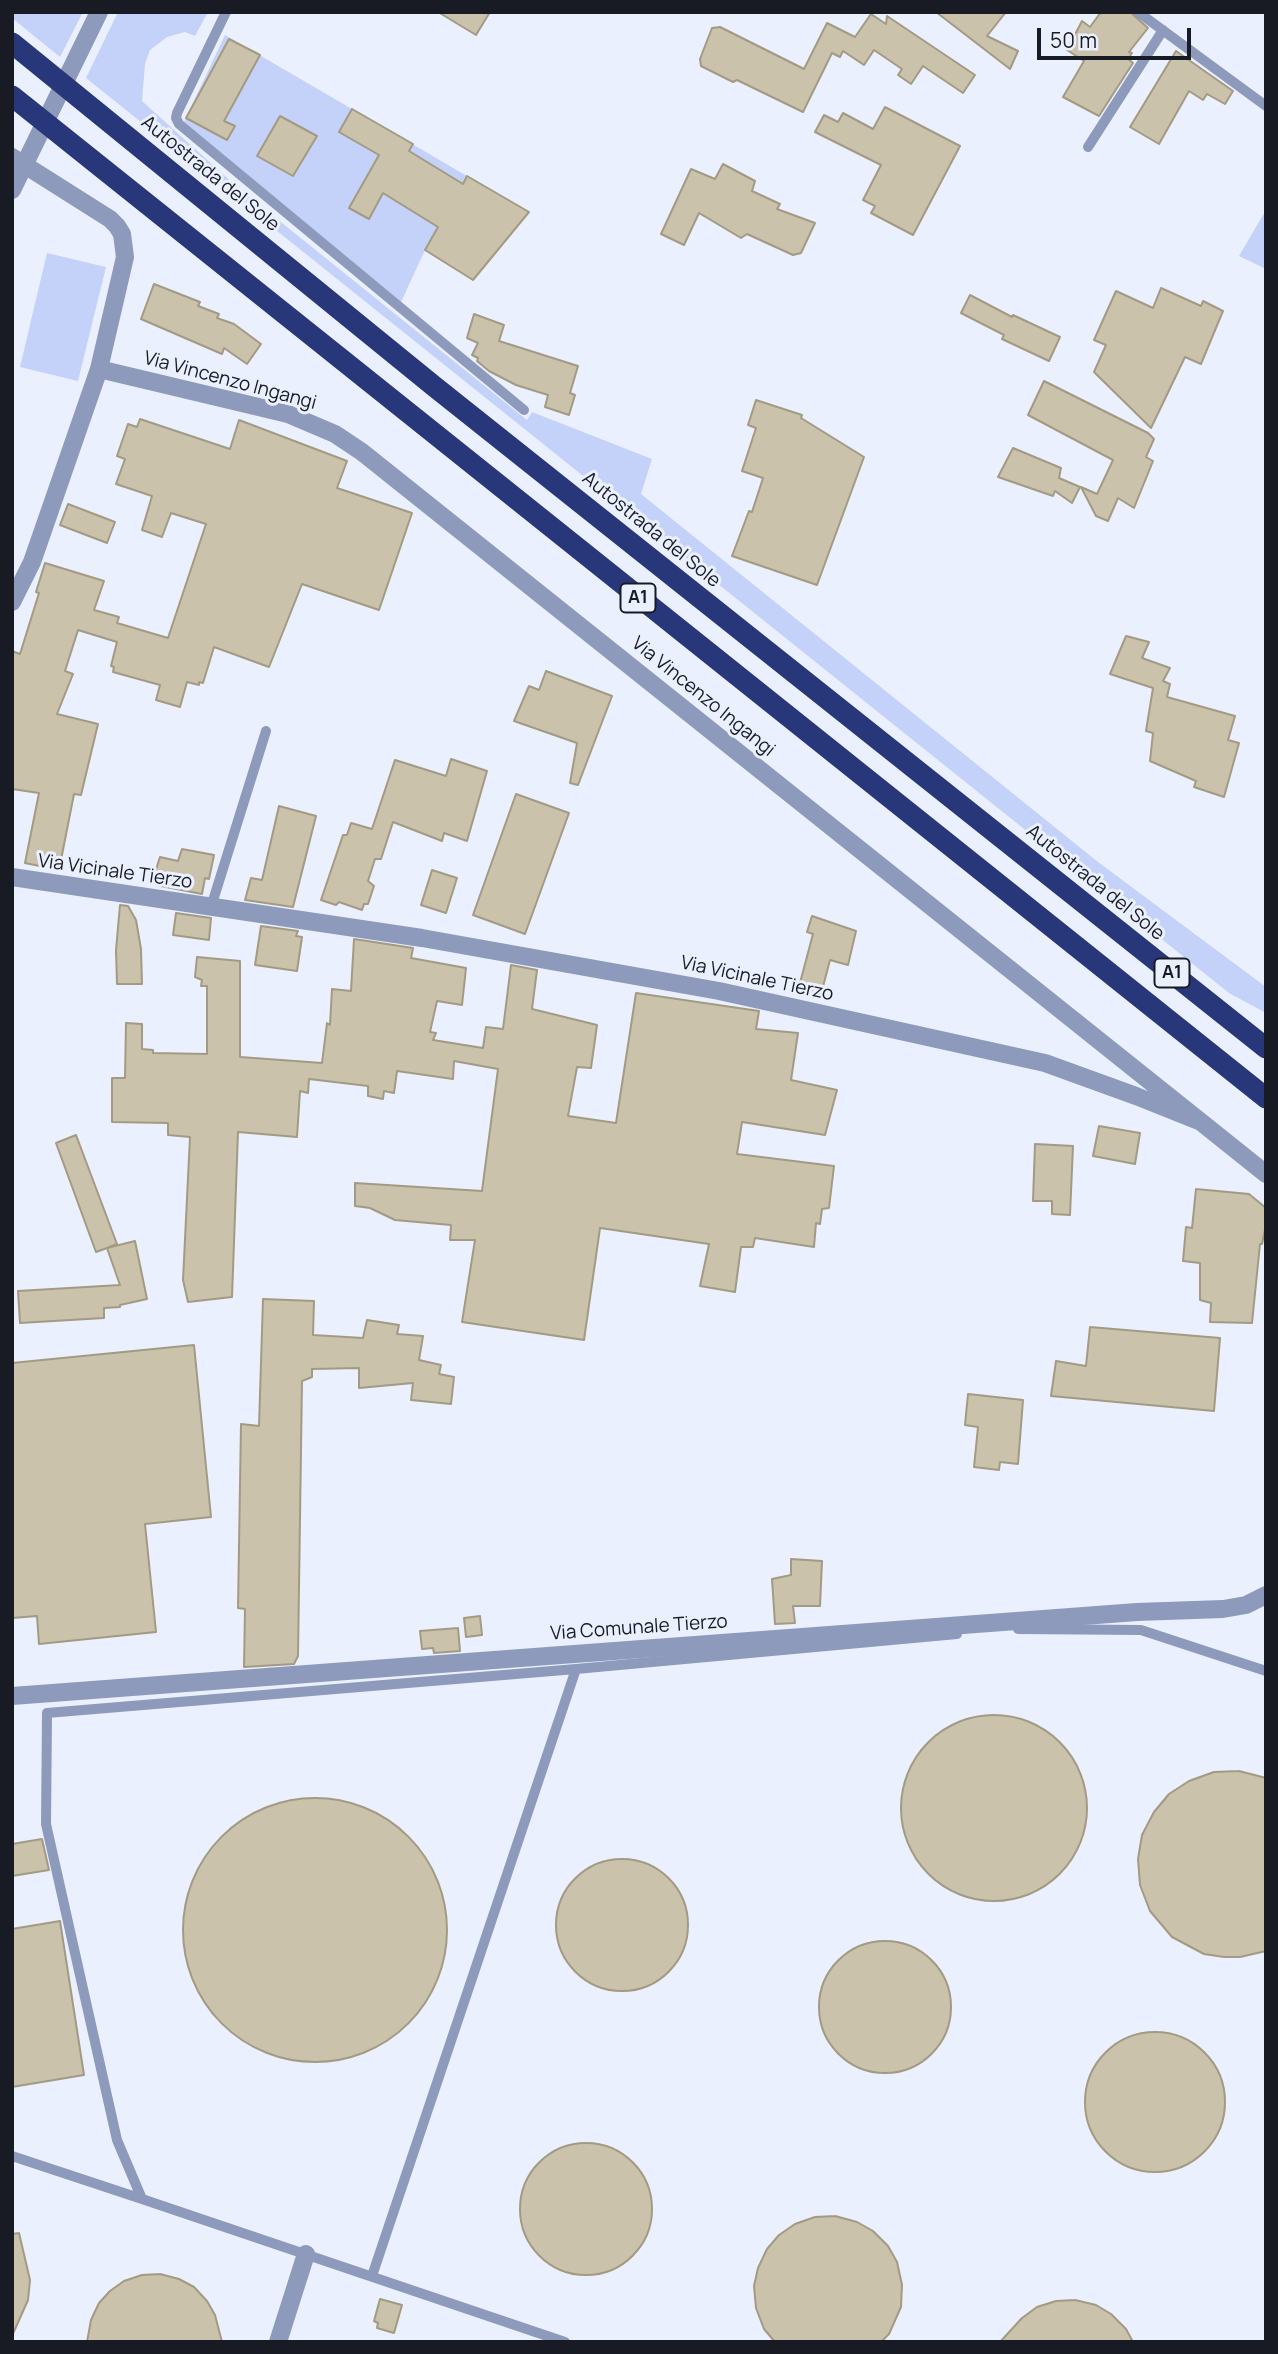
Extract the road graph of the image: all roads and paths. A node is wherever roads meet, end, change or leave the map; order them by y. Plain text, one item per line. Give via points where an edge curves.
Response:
1 (99, 12) edge
2 (226, 12) edge
3 (1138, 12) edge
4 (1163, 30) junction
5 (12, 43) edge
6 (12, 96) edge
7 (12, 104) edge
8 (1266, 106) edge
9 (1088, 147) dead end
10 (12, 157) edge
11 (86, 157) junction
12 (12, 190) edge
13 (99, 369) junction
14 (524, 410) dead end
15 (12, 602) edge
16 (266, 732) dead end
17 (12, 877) edge
18 (211, 907) junction
19 (1266, 1048) edge
20 (1266, 1098) edge
21 (1201, 1122) junction
22 (1266, 1174) edge
23 (1266, 1595) edge
24 (576, 1669) junction
25 (1266, 1671) edge
26 (12, 1696) edge
27 (12, 2156) edge
28 (142, 2199) junction
29 (306, 2254) junction
30 (372, 2276) junction
31 (278, 2342) edge
32 (565, 2342) edge

1 - 12 street
2 - 14 lane via 177,113 179,124
3 - 4 lane
4 - 8 lane
4 - 9 lane
5 - 19 highway, Autostrada del Sole / A1
6 - 11 highway, A1
7 - 11 highway
10 - 13 street via 110,219 122,234 125,257
11 - 20 highway, A1
13 - 15 street via 32,562
13 - 21 street, Via Vincenzo Ingangi via 288,414 335,434 362,452
16 - 18 lane, Via Vicinale Tierzo
17 - 18 street, Via Vicinale Tierzo
18 - 21 street, Via Vicinale Tierzo via 422,938 719,991 1045,1063
21 - 22 street, Via Vicinale Tierzo
23 - 26 street, Via Comunale Tierzo via 1223,1609
24 - 25 lane via 1030,1629 1141,1630
24 - 28 lane via 47,1713 46,1824 117,2140
24 - 30 lane
27 - 28 lane
28 - 29 lane
29 - 30 lane
29 - 31 street
30 - 32 lane

